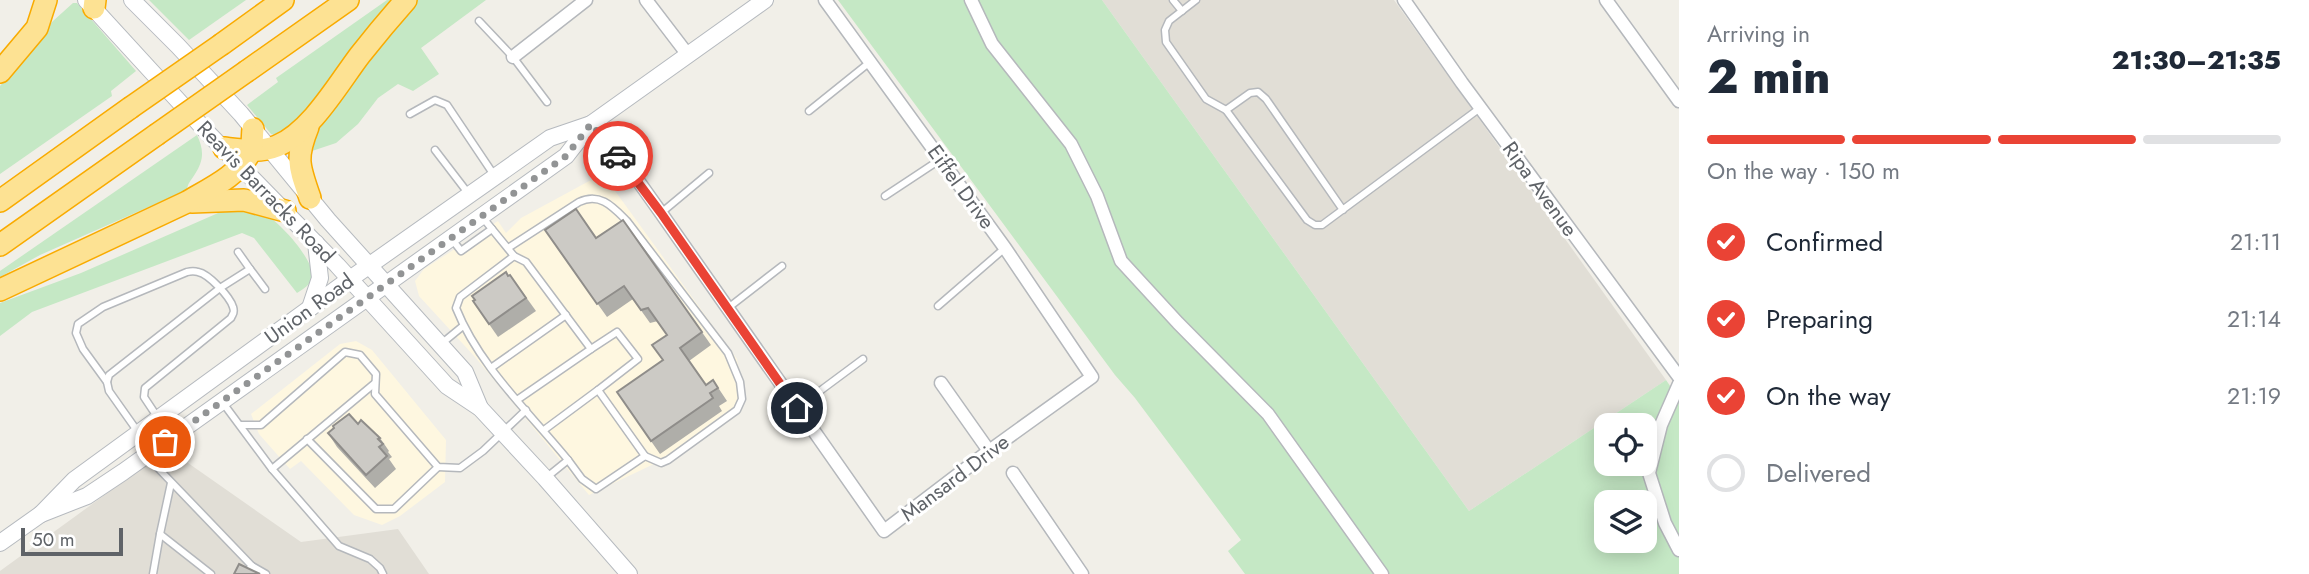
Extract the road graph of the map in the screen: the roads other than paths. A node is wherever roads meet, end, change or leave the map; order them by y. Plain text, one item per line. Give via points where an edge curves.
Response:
1 (46, 0) edge
2 (65, 0) edge
3 (132, 0) edge
4 (283, 0) edge
5 (348, 0) edge
6 (406, 0) edge
7 (586, 0) edge
8 (646, 0) edge
9 (765, 0) edge
10 (825, 0) edge
11 (971, 0) edge
12 (1173, 0) edge
13 (1196, 0) edge
14 (1404, 0) edge
15 (1605, 0) edge
16 (92, 3) edge
17 (1182, 11) junction
18 (479, 22) dead end
19 (37, 28) junction
20 (688, 55) junction
21 (513, 57) junction
22 (870, 62) junction
23 (0, 72) edge
24 (1679, 101) edge
25 (547, 102) dead end
26 (1480, 108) junction
27 (1227, 110) junction
28 (809, 111) dead end
29 (410, 114) dead end
30 (309, 124) junction
31 (591, 124) junction
32 (253, 129) joint
33 (224, 148) joint
34 (435, 150) dead end
35 (253, 155) junction
36 (941, 159) junction
37 (709, 173) dead end
38 (495, 177) junction
39 (470, 194) junction
40 (885, 196) dead end
41 (310, 198) junction
42 (0, 201) edge
43 (187, 202) junction
44 (1343, 210) junction
45 (285, 211) junction
46 (661, 213) junction
47 (481, 215) junction
48 (492, 229) junction
49 (450, 237) junction
50 (316, 243) junction
51 (0, 245) edge
52 (508, 248) junction
53 (1005, 248) junction
54 (237, 251) dead end
55 (514, 256) junction
56 (370, 265) junction
57 (782, 266) dead end
58 (250, 269) junction
59 (349, 279) junction
60 (386, 283) junction
61 (220, 288) junction
62 (265, 289) dead end
63 (0, 290) edge
64 (366, 297) junction
65 (938, 306) dead end
66 (310, 308) junction
67 (728, 308) junction
68 (566, 315) junction
69 (463, 326) junction
70 (441, 344) junction
71 (591, 349) junction
72 (863, 359) dead end
73 (491, 368) junction
74 (1092, 377) joint
75 (1679, 377) edge
76 (107, 382) junction
77 (375, 383) junction
78 (942, 383) dead end
79 (1679, 384) edge
80 (598, 390) junction
81 (517, 400) junction
82 (222, 401) junction
83 (480, 408) junction
84 (797, 408) junction
85 (526, 410) junction
86 (158, 418) junction
87 (241, 425) junction
88 (544, 430) junction
89 (138, 432) junction
90 (503, 432) junction
91 (307, 439) junction
92 (165, 442) junction
93 (989, 451) junction
94 (149, 453) junction
95 (645, 456) junction
96 (568, 460) junction
97 (438, 467) junction
98 (272, 469) junction
99 (1013, 473) dead end
100 (545, 478) junction
101 (172, 483) junction
102 (41, 514) junction
103 (160, 534) junction
104 (0, 543) edge
105 (1679, 550) edge
106 (252, 566) junction
107 (153, 574) edge
108 (211, 574) edge
109 (244, 574) edge
110 (266, 574) edge
111 (383, 574) edge
112 (629, 574) edge
113 (1082, 574) edge
114 (1381, 574) edge

1 - 19 highway
2 - 19 highway
3 - 32 main road, Reavis Barracks Road
4 - 42 highway, bridge
5 - 51 highway, bridge
6 - 30 highway
7 - 21 street
8 - 20 street
9 - 20 main road, Union Road
10 - 22 street, Eiffel Drive
11 - 114 street via 992,44 1071,144 1121,261 1268,414
12 - 17 lane
13 - 17 lane
14 - 26 street, Ripa Avenue
15 - 24 street
16 - 33 main road, Reavis Barracks Road via 138,59
17 - 27 lane via 1164,30 1166,43 1206,99
18 - 21 lane
19 - 23 highway
20 - 31 main road, Union Road
21 - 25 lane
22 - 28 lane
22 - 36 street, Eiffel Drive
26 - 44 lane
26 - 75 street, Ripa Avenue
27 - 44 lane via 1307,220 1322,225
27 - 44 lane via 1258,92
29 - 38 lane via 435,100 447,105
30 - 35 highway via 290,140
30 - 41 highway via 299,155
31 - 38 main road, Union Road via 550,138
31 - 46 street, Mansard Drive
31 - 47 main road, Union Road via 566,156
32 - 35 highway
33 - 35 highway
34 - 39 lane
35 - 41 main road, Reavis Barracks Road
35 - 43 highway
35 - 45 main road, Reavis Barracks Road
36 - 40 lane
36 - 53 street, Eiffel Drive
37 - 46 lane
38 - 39 main road, Union Road
39 - 56 main road, Union Road
41 - 56 main road, Reavis Barracks Road
43 - 45 highway via 244,200
43 - 63 highway
45 - 50 main road, Reavis Barracks Road
46 - 67 street, Mansard Drive
47 - 48 lane
47 - 49 main road, Union Road
48 - 49 lane via 461,251
48 - 52 lane
49 - 60 main road, Union Road
50 - 59 main road, Reavis Barracks Road
50 - 66 main road via 320,278
52 - 55 lane
52 - 95 lane via 579,202 607,202 627,221 728,353 740,382 742,399 737,410 668,460 661,463
53 - 65 lane
53 - 74 street, Eiffel Drive
54 - 58 lane
55 - 68 lane via 526,262
55 - 69 lane via 460,297 456,308
56 - 59 main road, Union Road
56 - 60 main road, Reavis Barracks Road
57 - 67 lane
58 - 61 lane
58 - 62 lane
59 - 64 main road, Reavis Barracks Road
59 - 66 main road, Union Road
60 - 64 main road, Union Road
60 - 70 main road, Reavis Barracks Road
61 - 76 lane via 109,375
61 - 76 lane via 202,273 187,272 103,307 78,324 77,338
61 - 86 lane via 234,309 231,318 144,390
64 - 82 main road, Union Road
64 - 83 main road, Reavis Barracks Road via 447,386
66 - 86 main road, Union Road
67 - 84 street, Mansard Drive
68 - 71 lane
68 - 73 lane
69 - 70 lane
69 - 73 lane
70 - 83 main road, Reavis Barracks Road via 465,372
71 - 80 lane via 617,332 638,359
71 - 81 lane
72 - 84 lane
73 - 81 lane
74 - 93 street, Mansard Drive
76 - 89 lane
77 - 87 lane via 376,374 360,355 345,352 261,425
77 - 91 lane
77 - 97 lane via 375,394
78 - 93 street
79 - 105 street via 1661,425 1649,473
80 - 88 lane
80 - 95 lane
81 - 85 lane
82 - 87 lane
82 - 92 main road, Union Road
83 - 90 main road, Reavis Barracks Road
84 - 93 street, Mansard Drive via 884,531
85 - 88 lane
85 - 90 lane
86 - 89 main road, Union Road
86 - 92 lane
87 - 98 lane
88 - 96 lane
89 - 94 lane
89 - 102 main road, Union Road via 74,480
90 - 97 lane via 460,468
90 - 100 main road, Reavis Barracks Road
91 - 97 lane via 376,509 394,509
91 - 98 lane
92 - 94 main road, Union Road
94 - 101 lane
94 - 102 main road, Union Road via 88,496
95 - 96 lane via 596,489
96 - 100 lane
98 - 111 lane via 339,546 370,559
99 - 113 street
100 - 112 main road, Reavis Barracks Road
101 - 103 lane
101 - 106 lane
102 - 104 main road, Union Road
103 - 107 lane
103 - 108 lane
106 - 109 lane
106 - 110 lane

